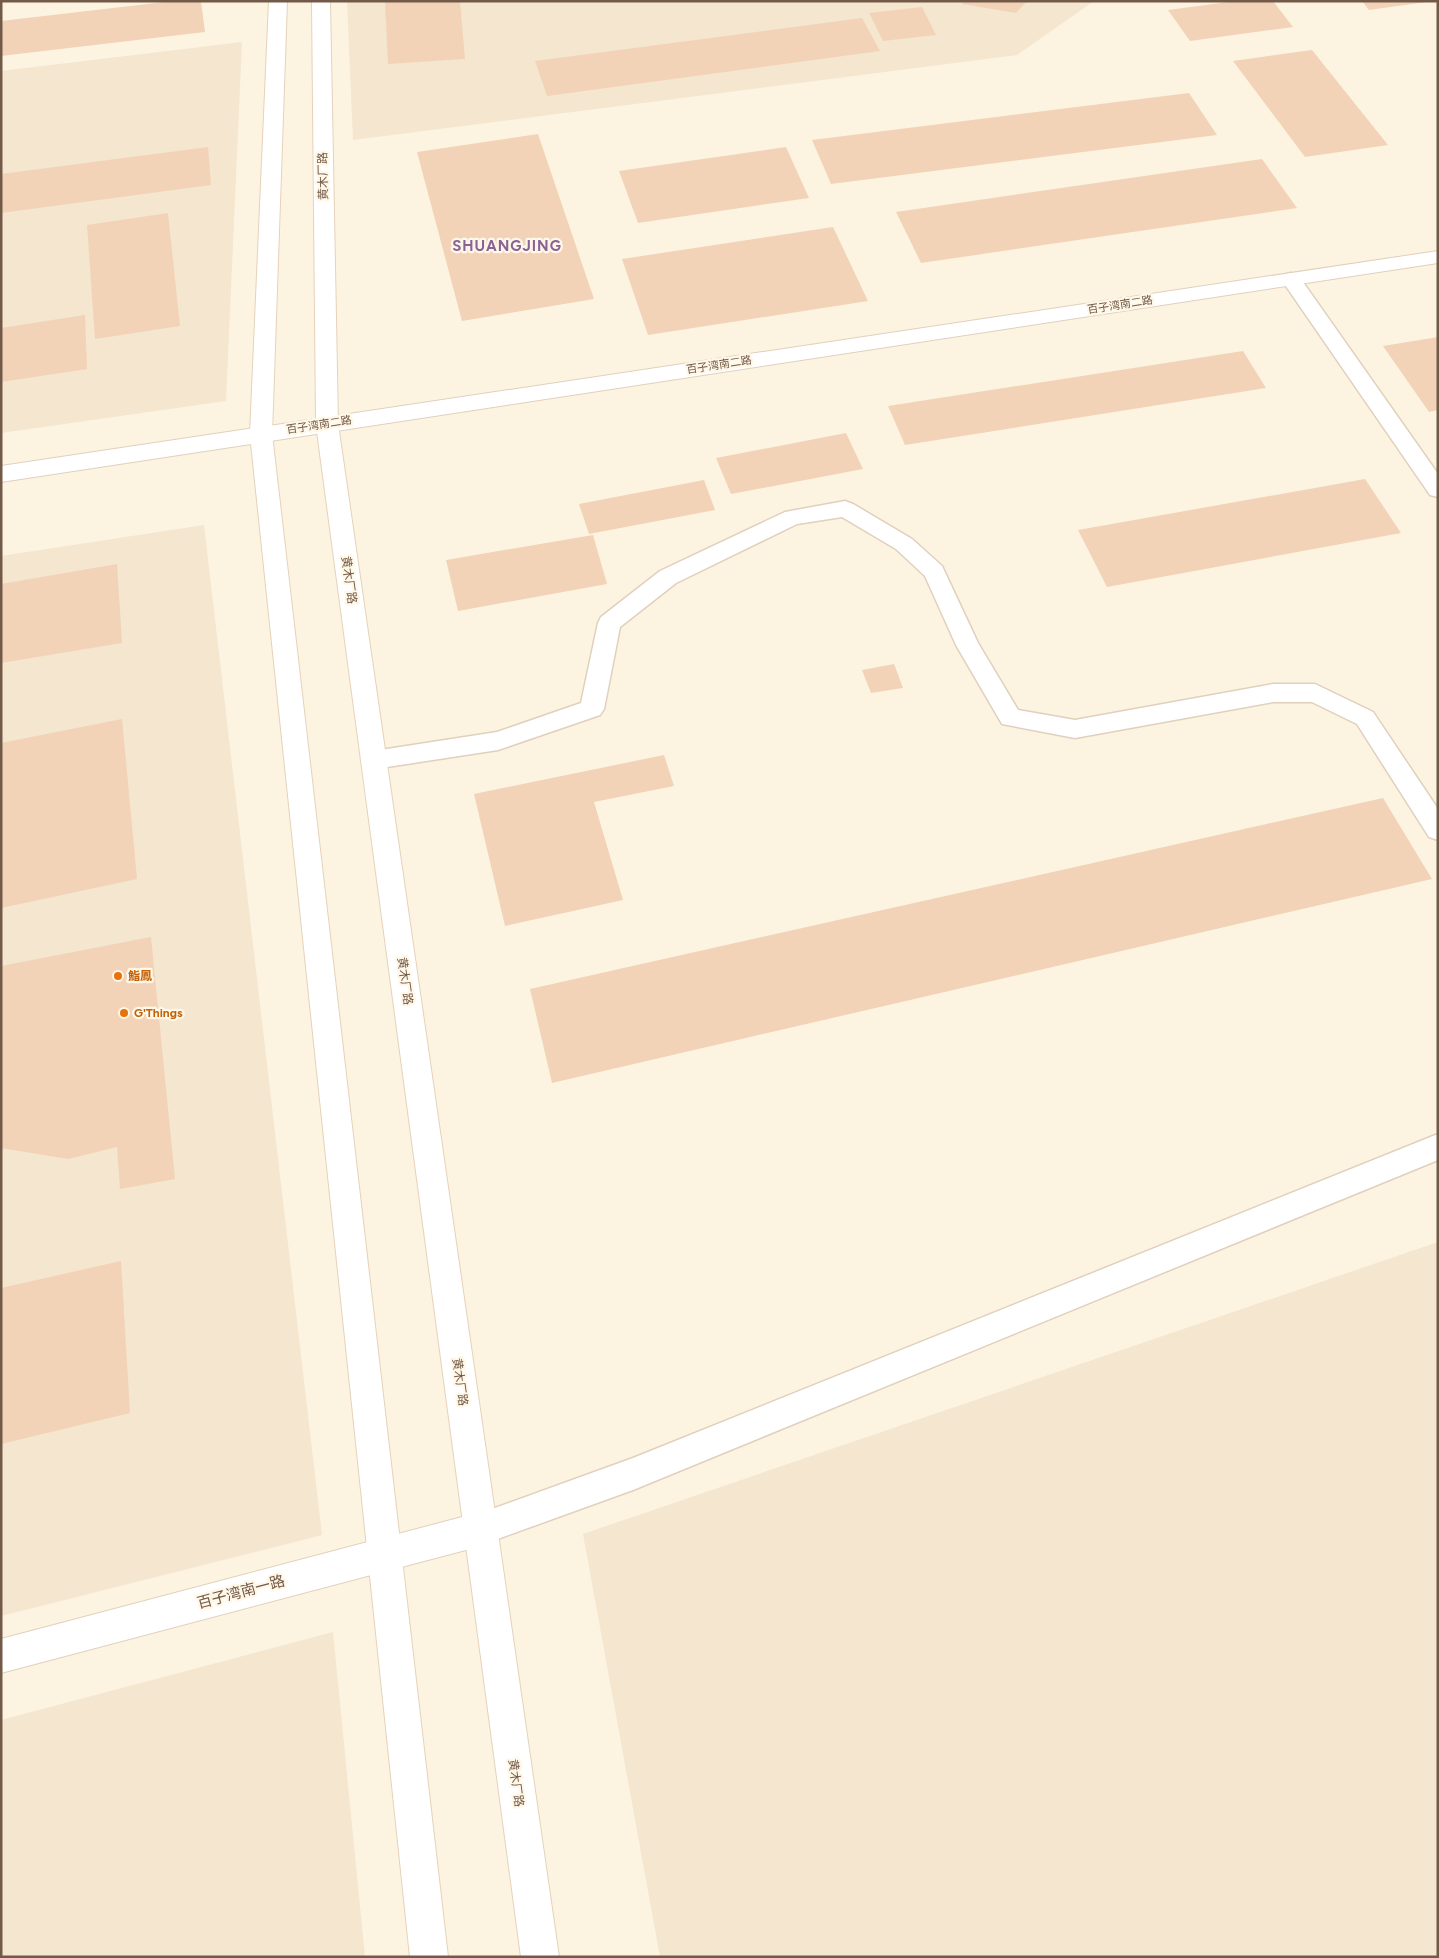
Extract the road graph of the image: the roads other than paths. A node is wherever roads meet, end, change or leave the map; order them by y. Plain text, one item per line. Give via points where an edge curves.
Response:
1 (278, 1) edge
2 (321, 1) edge
3 (1438, 257) edge
4 (1291, 279) junction
5 (328, 424) junction
6 (261, 434) junction
7 (1, 474) edge
8 (1438, 490) edge
9 (374, 760) junction
10 (1438, 830) edge
11 (1438, 1147) edge
12 (481, 1529) junction
13 (385, 1554) junction
14 (1, 1656) edge
15 (429, 1957) edge
16 (540, 1957) edge

1 - 6 main road
2 - 5 main road, 黄木厂路
3 - 4 main road, 百子湾南二路
4 - 5 main road, 百子湾南二路
4 - 8 lane
5 - 6 main road, 百子湾南二路
5 - 9 main road, 黄木厂路
6 - 7 main road, 百子湾南二路
6 - 13 main road
9 - 10 lane via 498,741 592,709 609,623 668,577 793,517 845,509 904,544 934,572 967,645 1010,718 1075,729 1273,693 1315,693 1365,718
9 - 12 main road, 黄木厂路
11 - 12 lane via 633,1474
12 - 13 main road, 百子湾南一路
12 - 16 main road, 黄木厂路
13 - 14 main road, 百子湾南一路
13 - 15 main road

